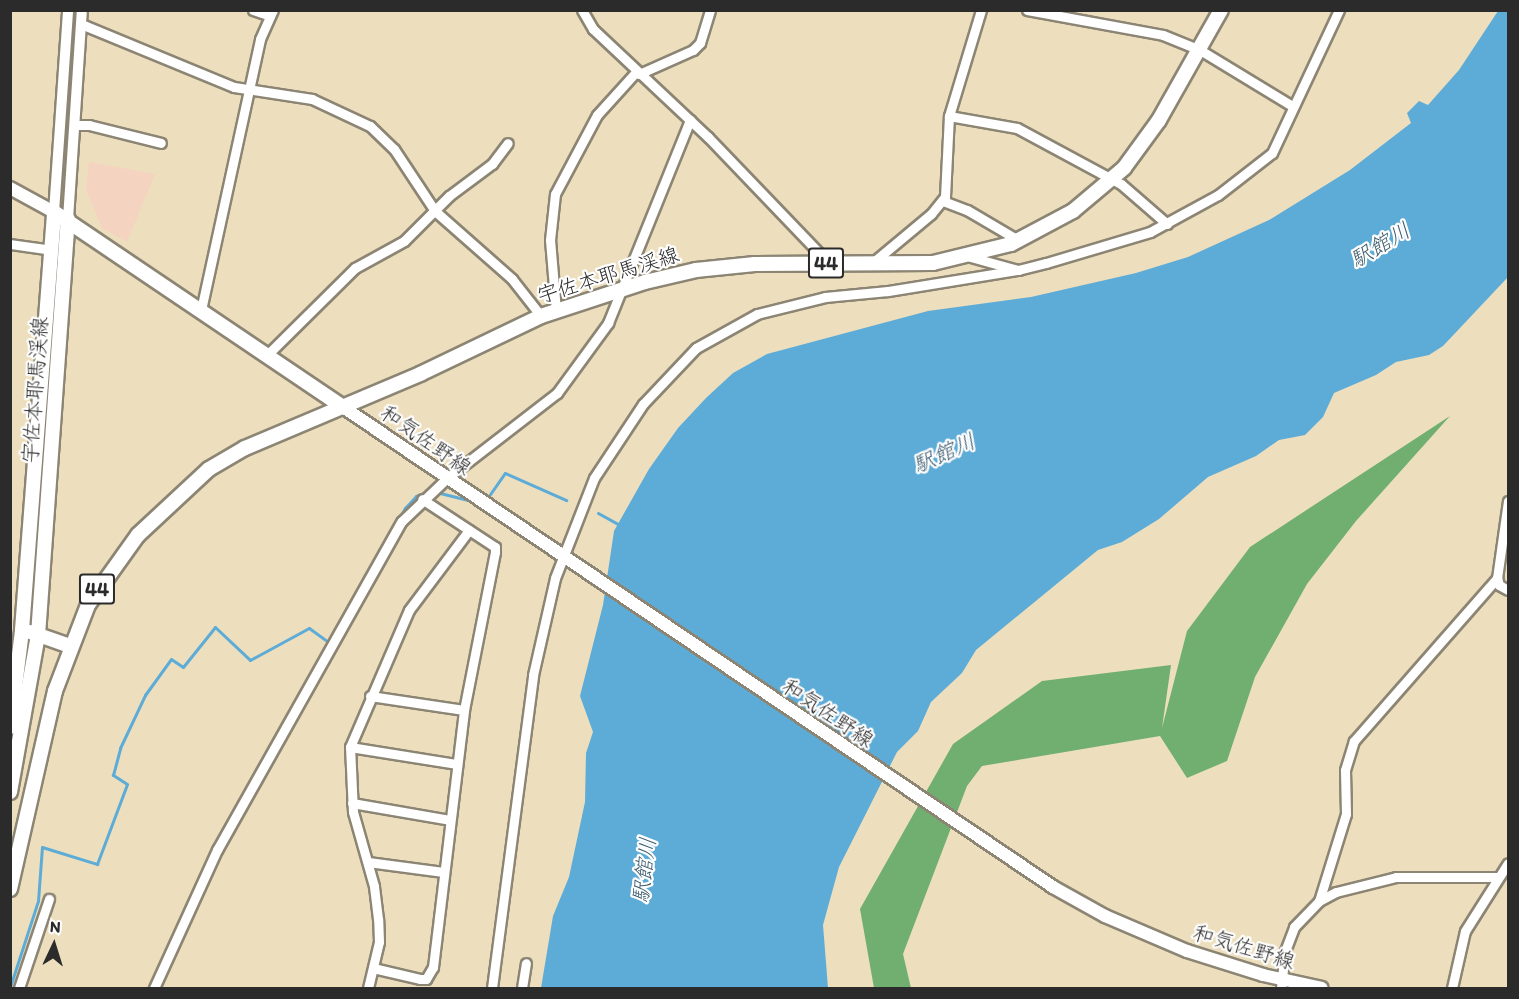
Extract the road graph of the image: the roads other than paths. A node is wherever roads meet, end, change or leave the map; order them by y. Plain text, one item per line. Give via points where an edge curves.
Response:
1 (68, 10) edge
2 (82, 10) edge
3 (254, 10) edge
4 (582, 10) edge
5 (710, 10) edge
6 (981, 10) edge
7 (1027, 10) edge
8 (1221, 10) edge
9 (1339, 10) edge
10 (271, 13) edge
11 (81, 24) junction
12 (1200, 50) junction
13 (638, 73) junction
14 (249, 90) junction
15 (1292, 105) junction
16 (949, 116) junction
17 (690, 120) junction
18 (75, 125) junction
19 (508, 143) dead end
20 (161, 144) dead end
21 (1113, 179) junction
22 (10, 188) edge
23 (942, 201) junction
24 (435, 211) junction
25 (54, 212) junction
26 (68, 219) junction
27 (1167, 224) junction
28 (1018, 240) junction
29 (10, 244) edge
30 (52, 250) junction
31 (967, 256) junction
32 (829, 263) junction
33 (870, 264) junction
34 (1018, 270) junction
35 (623, 289) junction
36 (201, 310) junction
37 (556, 311) junction
38 (542, 316) junction
39 (267, 356) junction
40 (344, 407) junction
41 (447, 478) junction
42 (422, 499) junction
43 (1509, 501) edge
44 (469, 530) junction
45 (564, 558) junction
46 (1497, 578) junction
47 (1509, 591) edge
48 (16, 627) edge
49 (38, 635) junction
50 (70, 646) junction
51 (370, 696) junction
52 (464, 710) junction
53 (10, 727) edge
54 (350, 747) junction
55 (456, 764) junction
56 (10, 792) edge
57 (352, 803) junction
58 (450, 820) junction
59 (368, 862) junction
60 (1509, 863) edge
61 (443, 872) junction
62 (1497, 876) junction
63 (10, 889) edge
64 (49, 899) dead end
65 (1319, 901) junction
66 (526, 963) dead end
67 (373, 968) junction
68 (1282, 984) edge
69 (19, 988) edge
70 (154, 988) edge
71 (368, 988) edge
72 (492, 988) edge
73 (522, 988) edge
74 (1322, 988) edge
75 (1452, 988) edge

1 - 25 street
2 - 11 street
3 - 10 street
4 - 13 street via 593,29
5 - 13 street via 702,38 693,50
6 - 16 street
7 - 12 street via 1137,28
8 - 12 main road, 宇佐本耶馬渓線 / 44
9 - 15 street
10 - 14 street
11 - 14 street via 174,65
11 - 18 street
12 - 15 street
12 - 21 main road, 宇佐本耶馬渓線 / 44 via 1147,139
13 - 17 street
13 - 37 street via 597,115 555,194 550,240
14 - 24 street via 318,101 370,126 394,149
14 - 36 street
15 - 27 street via 1268,159 1218,195
16 - 21 street via 1017,128
16 - 23 street
17 - 32 street
17 - 35 street
18 - 20 street via 89,125
18 - 26 street
19 - 24 street via 492,164
21 - 27 street
21 - 28 main road, 宇佐本耶馬渓線 / 44 via 1073,212
22 - 25 main road
23 - 28 street via 978,216
23 - 33 street
24 - 38 street via 512,279
24 - 39 street via 404,241 355,268
25 - 26 main road
25 - 30 main road, 宇佐本耶馬渓線
26 - 36 main road
26 - 49 main road, 宇佐本耶馬渓線
27 - 34 street via 1115,245
28 - 31 main road, 宇佐本耶馬渓線 / 44
29 - 30 street
30 - 48 main road, 宇佐本耶馬渓線
31 - 33 main road, 宇佐本耶馬渓線 / 44 via 918,264
31 - 34 street
32 - 33 main road, 宇佐本耶馬渓線 / 44
32 - 35 main road, 宇佐本耶馬渓線 / 44 via 696,270
34 - 45 street via 801,301 757,314 719,332 672,373 621,435 594,478
35 - 37 main road, 宇佐本耶馬渓線 / 44
35 - 41 street via 604,329 557,393
36 - 39 main road
37 - 38 main road, 宇佐本耶馬渓線 / 44
38 - 40 main road, 宇佐本耶馬渓線 / 44
39 - 40 main road
40 - 41 main road, 和気佐野線
40 - 50 main road, 宇佐本耶馬渓線 / 44 via 231,455 182,491 138,535 109,572
41 - 42 street
41 - 45 main road, 和気佐野線
42 - 44 street
42 - 70 street via 402,521 217,850
43 - 46 street
44 - 51 street via 409,610
44 - 52 street via 495,547
45 - 68 main road, 和気佐野線 via 1014,863 1105,916 1211,960
45 - 72 street via 533,675
46 - 47 street via 1499,585
46 - 65 street via 1354,741 1345,770 1346,814
48 - 49 main road
48 - 53 main road, 宇佐本耶馬渓線
49 - 50 main road
49 - 56 main road, 宇佐本耶馬渓線
50 - 63 main road, 宇佐本耶馬渓線 / 44 via 52,702
51 - 52 street
51 - 54 street
52 - 55 street
54 - 55 street
54 - 57 street
55 - 58 street
57 - 58 street
57 - 59 street
58 - 61 street
59 - 61 street
59 - 67 street via 379,935
60 - 62 street
61 - 67 street via 431,973 420,979
62 - 65 street via 1396,877 1351,886
62 - 75 street via 1466,931
64 - 69 street
65 - 68 street via 1289,937
66 - 73 street
67 - 71 street
68 - 74 main road, 和気佐野線

